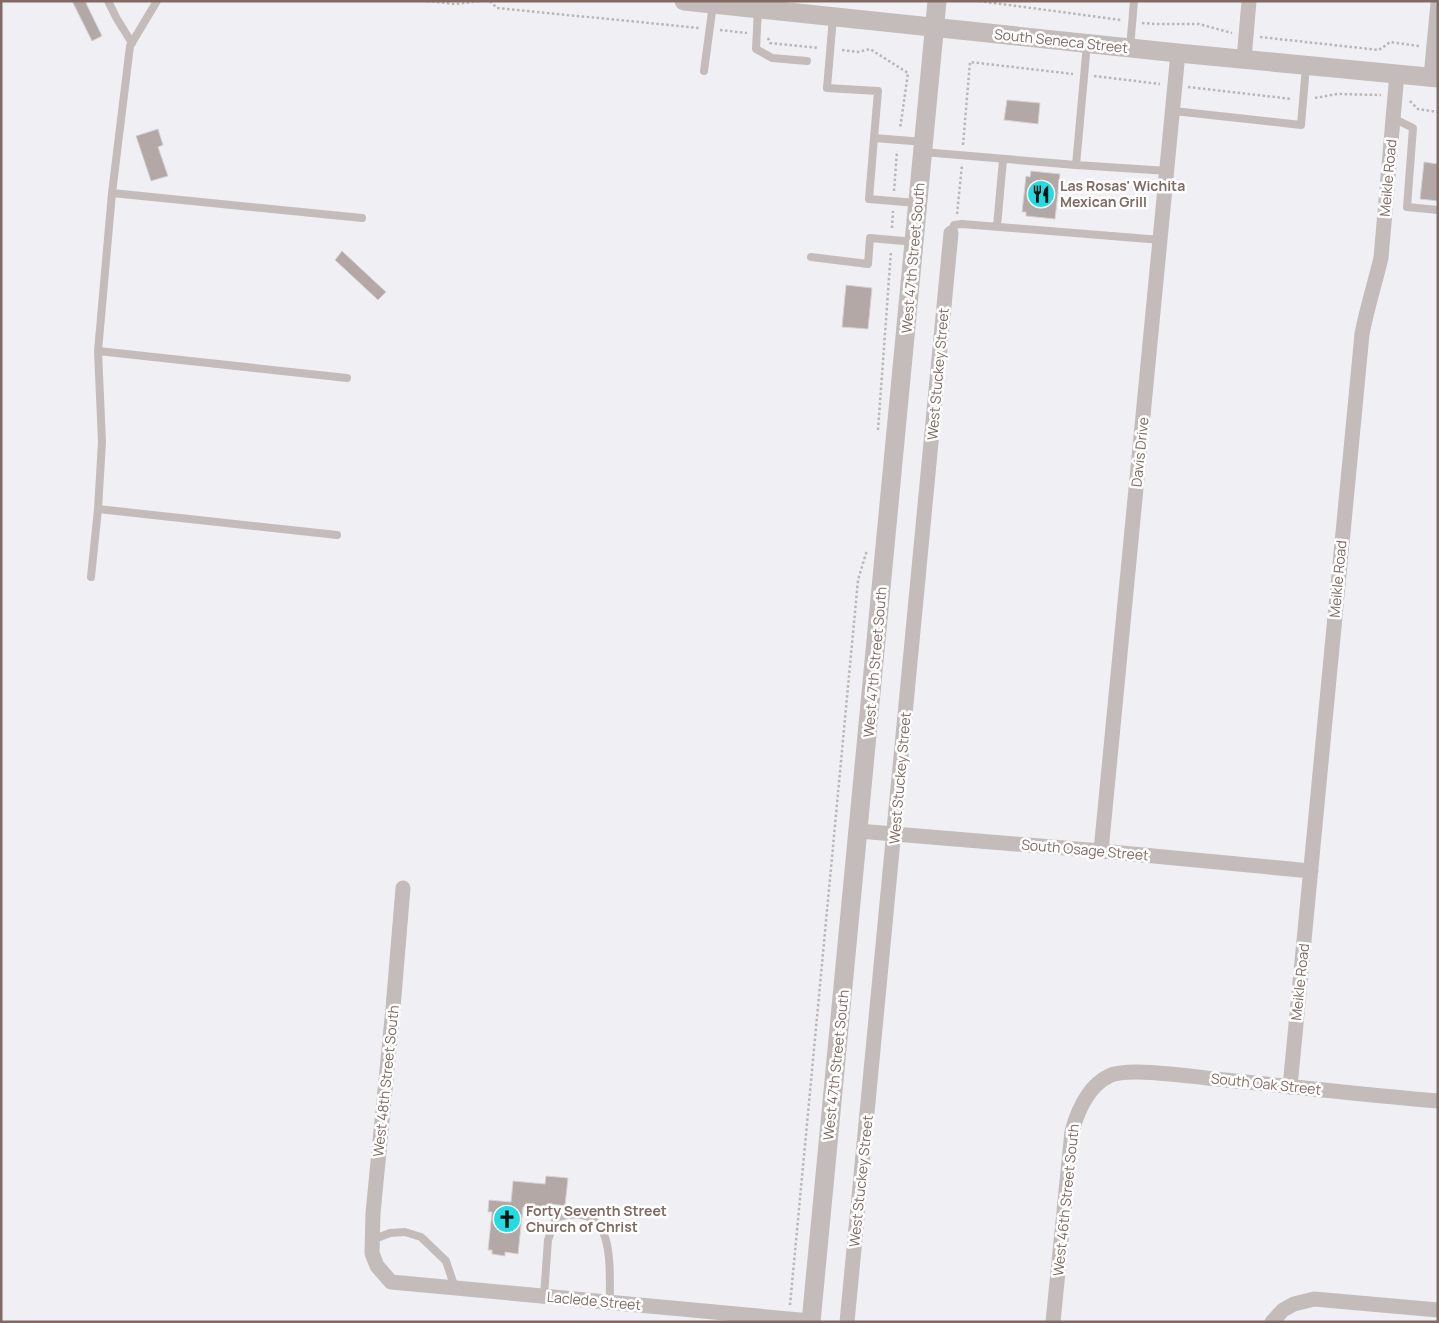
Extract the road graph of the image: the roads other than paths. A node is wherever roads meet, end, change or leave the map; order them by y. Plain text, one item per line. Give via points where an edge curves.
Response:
1 (108, 1) edge
2 (157, 1) edge
3 (684, 1) edge
4 (937, 1) edge
5 (1134, 1) edge
6 (1250, 1) edge
7 (1438, 3) edge
8 (712, 4) junction
9 (762, 6) edge
10 (833, 17) junction
11 (934, 28) junction
12 (132, 43) junction
13 (1087, 43) junction
14 (1130, 48) junction
15 (1178, 53) junction
16 (1244, 59) junction
17 (807, 61) dead end
18 (1306, 65) junction
19 (704, 71) dead end
20 (1397, 74) junction
21 (1434, 77) edge
22 (1174, 111) junction
23 (1393, 118) junction
24 (874, 138) junction
25 (924, 147) junction
26 (1003, 160) junction
27 (1076, 165) junction
28 (1168, 171) junction
29 (112, 192) junction
30 (918, 203) junction
31 (1438, 210) edge
32 (362, 218) dead end
33 (997, 226) junction
34 (951, 233) joint
35 (1161, 240) junction
36 (915, 242) junction
37 (811, 257) dead end
38 (98, 351) junction
39 (347, 378) dead end
40 (98, 509) junction
41 (337, 534) dead end
42 (91, 577) dead end
43 (858, 831) junction
44 (894, 834) junction
45 (1101, 851) junction
46 (1311, 871) junction
47 (403, 888) dead end
48 (1098, 1085) joint
49 (1290, 1086) junction
50 (1438, 1101) edge
51 (372, 1240) junction
52 (381, 1271) joint
53 (455, 1288) junction
54 (544, 1296) junction
55 (610, 1302) junction
56 (1438, 1310) edge
57 (811, 1322) edge
58 (847, 1322) edge
59 (1053, 1322) edge
60 (1272, 1322) edge

1 - 12 lane
2 - 12 lane
3 - 8 street, South Seneca Street
4 - 11 street, West 47th Street South
5 - 14 lane
6 - 16 street
7 - 21 street via 1433,47
8 - 9 street, South Seneca Street
8 - 19 lane
9 - 10 street, South Seneca Street
9 - 17 lane via 756,49 772,58
10 - 11 street, South Seneca Street
10 - 24 lane via 827,88 878,91
11 - 13 street, South Seneca Street
11 - 25 street, West 47th Street South
12 - 29 lane
13 - 14 street, South Seneca Street
13 - 27 lane
14 - 15 street, South Seneca Street
15 - 16 street, South Seneca Street
15 - 22 street, Davis Drive
16 - 18 street, South Seneca Street
18 - 20 street, South Seneca Street
18 - 22 lane via 1301,125
20 - 21 street, South Seneca Street
20 - 23 street, Meikle Road
22 - 28 street, Davis Drive
23 - 31 lane via 1412,128 1407,207
23 - 46 street, Meikle Road via 1381,258 1361,339
24 - 25 lane
24 - 30 lane via 869,199
25 - 26 lane via 962,156
25 - 30 street, West 47th Street South
26 - 27 lane
26 - 33 lane
27 - 28 lane
28 - 35 street, Davis Drive
29 - 32 lane
29 - 38 lane
30 - 36 street, West 47th Street South
33 - 34 lane via 956,224
33 - 35 lane
34 - 44 street, West Stuckey Street
35 - 45 street, Davis Drive
36 - 37 lane via 870,238 868,264
36 - 43 street, West 47th Street South
38 - 39 lane
38 - 40 lane via 102,442
40 - 41 lane
40 - 42 lane
43 - 44 street, South Osage Street
43 - 57 street, West 47th Street South
44 - 45 street, South Osage Street
44 - 58 street, West Stuckey Street
45 - 46 street, South Osage Street
46 - 49 street, Meikle Road
47 - 51 street, West 48th Street South
48 - 49 street, South Oak Street via 1109,1076 1138,1072
48 - 59 street, West 46th Street South via 1077,1112 1072,1131
49 - 50 street, South Oak Street
51 - 52 street, West 48th Street South via 372,1253
51 - 53 lane via 390,1233 405,1232 421,1237 446,1262
52 - 53 street, Laclede Street via 391,1282
53 - 54 street, Laclede Street
54 - 55 street, Laclede Street
54 - 55 lane via 548,1240 556,1218 567,1214 589,1217 601,1225 608,1245
55 - 57 street, Laclede Street
56 - 60 street via 1314,1299 1283,1310

